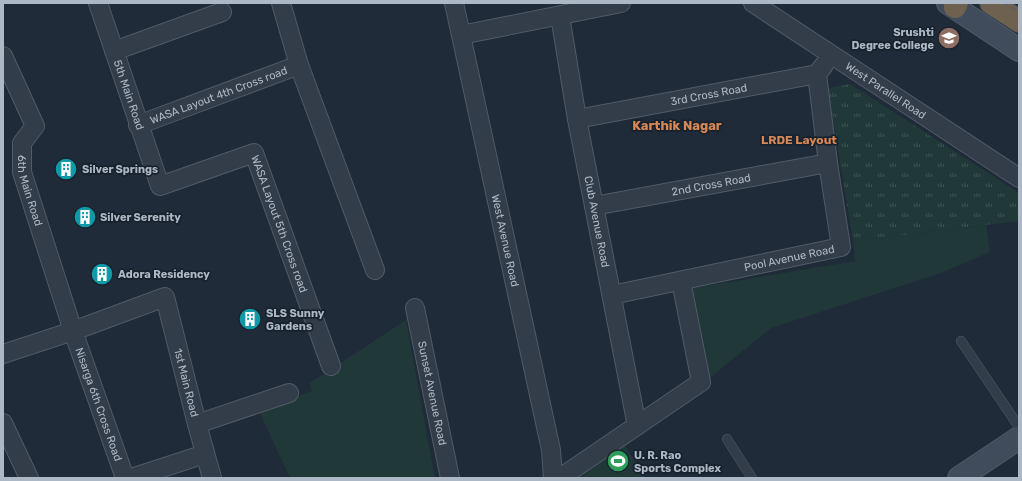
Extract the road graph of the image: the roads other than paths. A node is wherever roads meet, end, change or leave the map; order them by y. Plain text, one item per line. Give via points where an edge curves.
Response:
1 (98, 3) edge
2 (281, 3) edge
3 (454, 3) edge
4 (621, 3) edge
5 (753, 3) edge
6 (991, 3) edge
7 (953, 4) edge
8 (222, 12) dead end
9 (560, 16) junction
10 (1019, 21) edge
11 (461, 35) junction
12 (1019, 50) edge
13 (114, 51) junction
14 (832, 55) junction
15 (3, 56) edge
16 (299, 65) junction
17 (817, 74) junction
18 (577, 120) junction
19 (138, 125) junction
20 (828, 163) junction
21 (1019, 178) edge
22 (160, 186) joint
23 (594, 206) junction
24 (375, 270) dead end
25 (681, 281) junction
26 (612, 295) junction
27 (414, 308) dead end
28 (73, 331) junction
29 (961, 341) dead end
30 (3, 354) edge
31 (331, 366) dead end
32 (289, 393) dead end
33 (3, 423) edge
34 (196, 424) junction
35 (637, 426) junction
36 (1019, 427) edge
37 (1019, 438) edge
38 (727, 439) dead end
39 (205, 454) junction
40 (29, 478) edge
41 (125, 478) edge
42 (131, 478) edge
43 (212, 478) edge
44 (450, 478) edge
45 (553, 478) edge
46 (560, 478) edge
47 (752, 478) edge
48 (959, 478) edge

1 - 13 street, 5th Main Road
2 - 16 street
3 - 11 street, West Avenue Road
4 - 9 street
5 - 14 street, West Parallel Road
6 - 10 highway
7 - 12 street
8 - 13 street
9 - 11 street
9 - 18 street, Club Avenue Road
11 - 45 street, West Avenue Road via 551,450
13 - 19 street, 5th Main Road
14 - 17 street
14 - 21 street, West Parallel Road
15 - 28 street, 6th Main Road via 34,126 22,143 22,172
16 - 19 street, WASA Layout 4th Cross road
16 - 24 street
17 - 18 street, 3rd Cross Road
17 - 20 street, Pool Avenue Road
18 - 23 street, Club Avenue Road
19 - 22 street, 5th Main Road
20 - 23 street, 2nd Cross Road
20 - 25 street, Pool Avenue Road via 841,247
22 - 31 street, WASA Layout 5th Cross road via 254,153
23 - 26 street, Club Avenue Road
25 - 26 street, Pool Avenue Road
25 - 35 street via 701,382
26 - 35 street, Club Avenue Road
27 - 44 street, Sunset Avenue Road
28 - 30 street
28 - 34 street, 1st Main Road via 165,297
28 - 41 street, Nisarga 6th Cross Road
29 - 36 lane
32 - 34 street, 1st Main Road
33 - 40 street
34 - 39 street
35 - 46 street
37 - 48 street
38 - 47 lane
39 - 42 street
39 - 43 street

